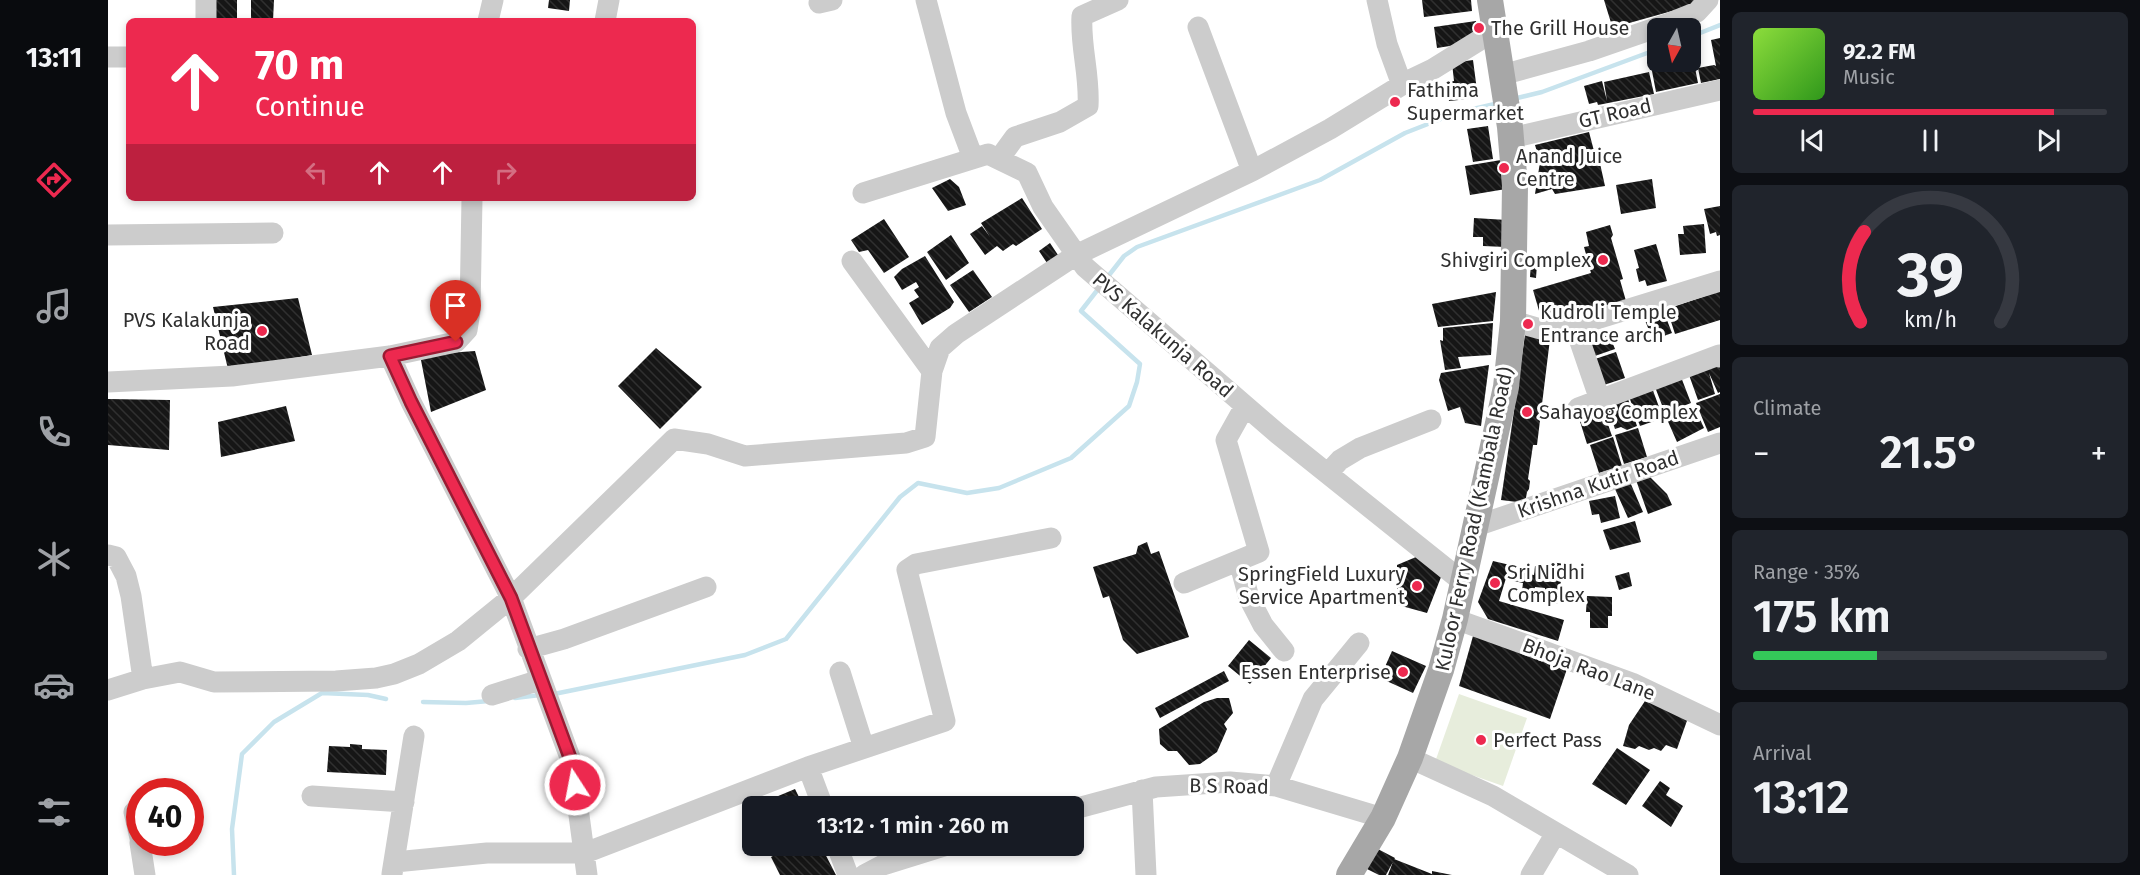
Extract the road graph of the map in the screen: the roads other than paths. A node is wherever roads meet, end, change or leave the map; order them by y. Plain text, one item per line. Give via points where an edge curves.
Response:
1 (206, 0) edge
2 (493, 0) edge
3 (609, 0) edge
4 (926, 0) edge
5 (1118, 0) edge
6 (1377, 0) edge
7 (1492, 9) edge
8 (1706, 14) dead end
9 (206, 18) edge
10 (489, 18) edge
11 (606, 18) edge
12 (1198, 27) dead end
13 (108, 57) edge
14 (126, 57) edge
15 (1503, 80) junction
16 (1402, 85) junction
17 (1720, 90) edge
18 (1510, 133) junction
19 (973, 158) junction
20 (999, 159) junction
21 (1252, 171) junction
22 (863, 193) dead end
23 (472, 201) edge
24 (273, 233) dead end
25 (108, 235) edge
26 (852, 261) dead end
27 (1080, 261) junction
28 (1720, 281) edge
29 (1513, 321) junction
30 (1574, 324) junction
31 (390, 356) junction
32 (1720, 357) edge
33 (932, 371) junction
34 (108, 382) edge
35 (1600, 400) junction
36 (1245, 406) junction
37 (1578, 408) dead end
38 (1431, 420) dead end
39 (1720, 442) edge
40 (1328, 474) junction
41 (1476, 526) junction
42 (1051, 538) dead end
43 (108, 555) edge
44 (1239, 561) junction
45 (1463, 582) junction
46 (1184, 583) dead end
47 (706, 587) dead end
48 (511, 598) junction
49 (1455, 619) junction
50 (1359, 643) dead end
51 (528, 649) junction
52 (1284, 651) dead end
53 (840, 672) dead end
54 (143, 679) junction
55 (541, 682) junction
56 (108, 690) edge
57 (492, 695) dead end
58 (1720, 724) edge
59 (414, 736) dead end
60 (864, 748) junction
61 (1410, 758) junction
62 (808, 767) junction
63 (1276, 786) junction
64 (1142, 790) junction
65 (312, 796) dead end
66 (819, 796) edge
67 (404, 802) junction
68 (1084, 806) edge
69 (1383, 818) junction
70 (1556, 832) junction
71 (585, 853) junction
72 (142, 856) edge
73 (841, 856) edge
74 (914, 856) edge
75 (393, 868) edge
76 (1625, 874) edge
77 (145, 875) edge
78 (587, 875) edge
79 (848, 875) edge
80 (864, 875) edge
81 (1146, 875) edge
82 (1349, 875) edge
83 (1531, 875) edge

1 - 9 street
2 - 10 street
3 - 11 street
4 - 19 street via 956,113
5 - 20 street via 1082,16 1088,106 1060,122 1015,137
6 - 16 street
7 - 15 main road, Kuloor Ferry Road (Kambala Road)
7 - 16 street via 1484,38
8 - 15 street via 1708,0 1697,12
12 - 21 street
13 - 14 street
15 - 18 main road, Kuloor Ferry Road (Kambala Road)
16 - 21 street
17 - 18 street, GT Road
18 - 29 main road, Kuloor Ferry Road (Kambala Road) via 1515,186
19 - 20 street, PVS Kalakunja Road via 988,154
19 - 22 street, PVS Kalakunja Road
20 - 27 street, PVS Kalakunja Road via 1027,173 1043,207
21 - 27 street
23 - 31 street via 467,330 456,342
24 - 25 street
26 - 33 street
27 - 33 street via 956,334 940,348
27 - 36 street, PVS Kalakunja Road
28 - 30 street
29 - 30 street via 1544,330
29 - 41 main road, Kuloor Ferry Road (Kambala Road) via 1506,387
30 - 35 street
31 - 34 street via 232,376
31 - 48 street
32 - 35 street
33 - 48 street via 926,437 745,456 708,444 674,439
35 - 37 street
36 - 40 street, PVS Kalakunja Road
36 - 44 street via 1226,440 1259,552
38 - 40 street via 1360,448 1340,460
39 - 41 street, Krishna Kutir Road
40 - 45 street, PVS Kalakunja Road
41 - 45 main road, Kuloor Ferry Road (Kambala Road)
42 - 60 street via 916,564 908,570 945,721
43 - 54 street via 116,557 126,576
44 - 46 street
44 - 52 street via 1249,598 1263,625
45 - 49 main road, Kuloor Ferry Road (Kambala Road)
47 - 51 street
48 - 51 street
48 - 54 street via 458,641 419,664 376,678 214,682 180,672
49 - 58 street, Bhoja Rao Lane via 1632,683
49 - 61 main road, Kuloor Ferry Road (Kambala Road)
50 - 63 street via 1313,699
51 - 55 street
53 - 60 street
54 - 56 street
55 - 57 street
55 - 71 street via 572,763
59 - 67 street
60 - 62 street
61 - 69 main road, Kuloor Ferry Road (Kambala Road)
61 - 70 street via 1493,796
62 - 66 street
62 - 71 street
63 - 64 street, B S Road via 1230,782
63 - 69 street, B S Road
64 - 68 street, B S Road
64 - 81 street
65 - 67 street
67 - 75 street
69 - 82 main road, Kuloor Ferry Road (Kambala Road)
70 - 76 street
70 - 83 street
71 - 75 street via 487,853
71 - 78 street
72 - 77 street
73 - 79 street
74 - 80 street

